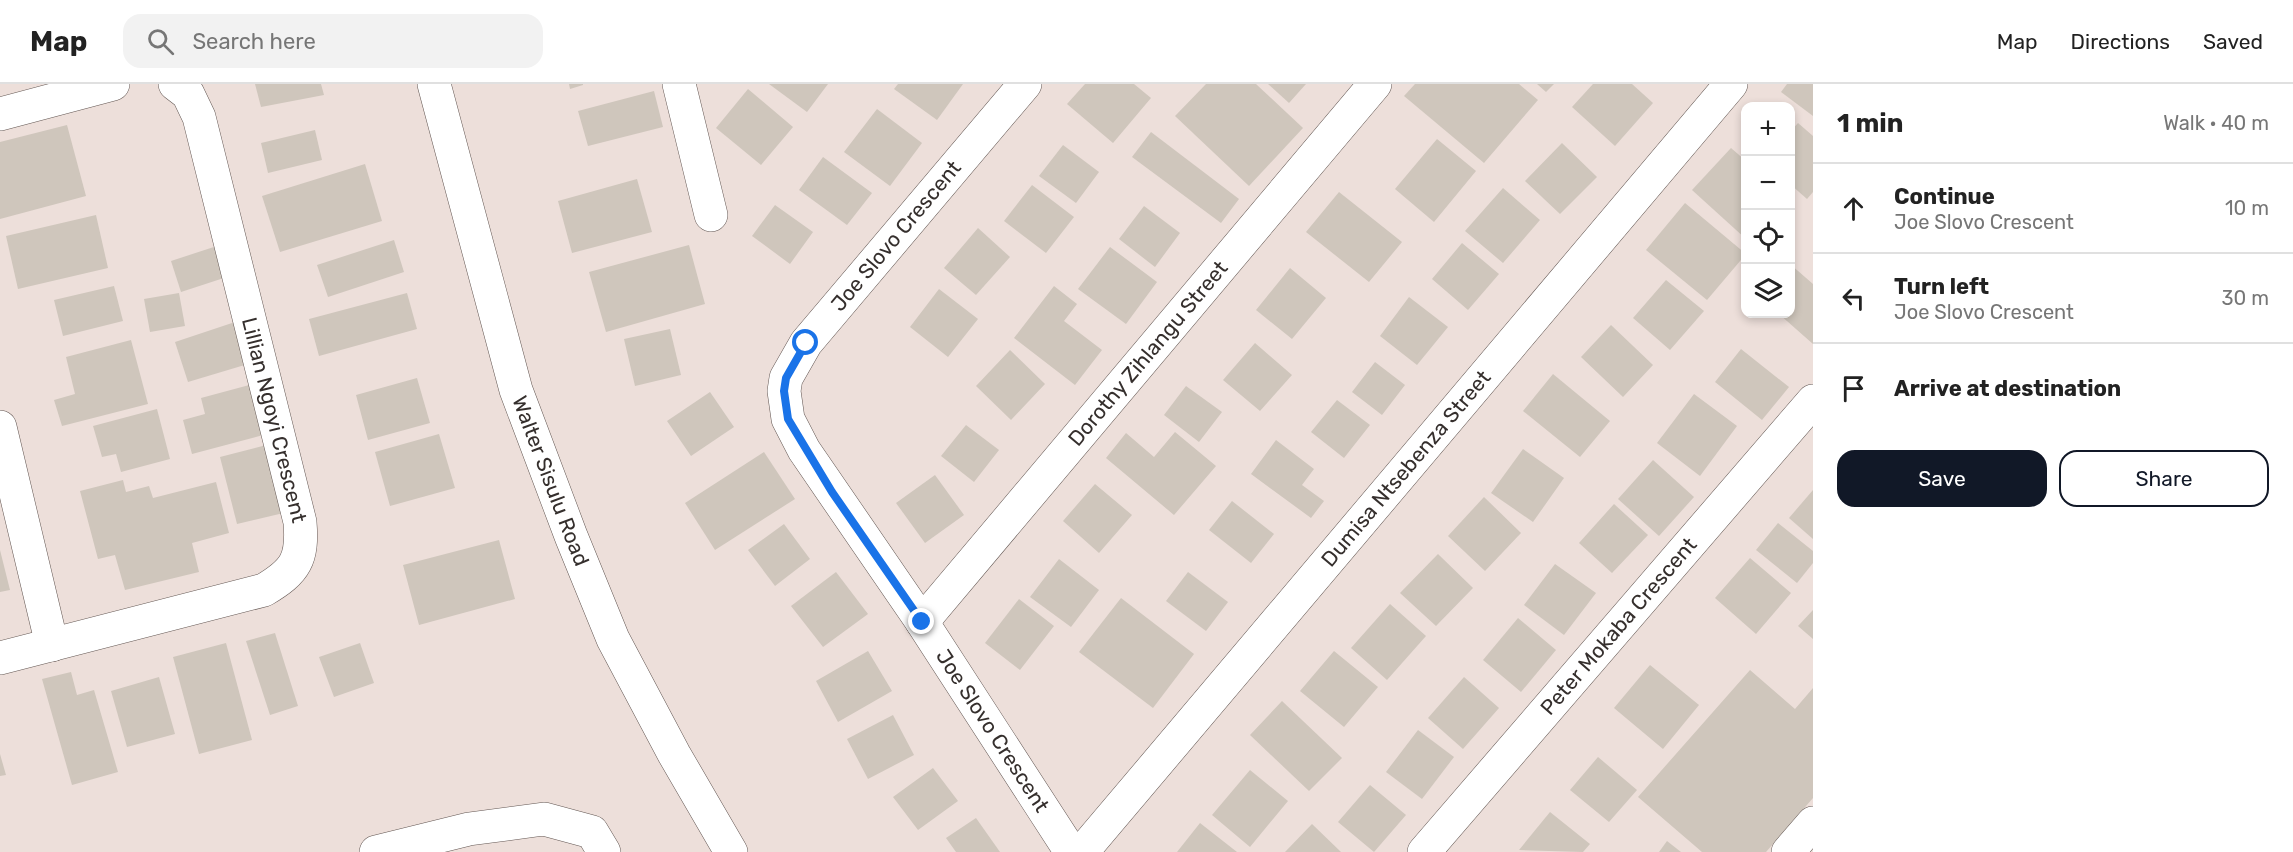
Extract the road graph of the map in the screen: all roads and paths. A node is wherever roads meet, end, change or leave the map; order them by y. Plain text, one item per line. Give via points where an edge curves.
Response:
1 (113, 84) edge
2 (175, 84) edge
3 (434, 84) edge
4 (679, 84) edge
5 (1025, 84) edge
6 (1375, 84) edge
7 (1731, 84) edge
8 (0, 114) edge
9 (711, 215) dead end
10 (1813, 401) edge
11 (0, 427) edge
12 (922, 622) junction
13 (52, 645) junction
14 (0, 658) edge
15 (1813, 823) edge
16 (376, 852) edge
17 (604, 852) edge
18 (731, 852) edge
19 (1071, 852) edge
20 (1082, 852) edge
21 (1424, 852) edge
22 (1788, 852) edge

1 - 8 street
2 - 13 street, Lillian Ngoyi Crescent via 188,94 199,117 300,522 302,545 296,564 285,578 264,590
3 - 18 street, Walter Sisulu Road via 516,390 571,536 613,639
4 - 9 street
5 - 12 street, Joe Slovo Crescent via 806,343 786,378 788,419 804,450
6 - 12 street, Dorothy Zihlangu Street
7 - 20 street, Dumisa Ntsebenza Street
10 - 21 street, Peter Mokaba Crescent
11 - 13 street
12 - 19 street, Joe Slovo Crescent
13 - 14 street, Lillian Ngoyi Crescent
15 - 22 street
16 - 17 street via 469,829 544,819 592,832

